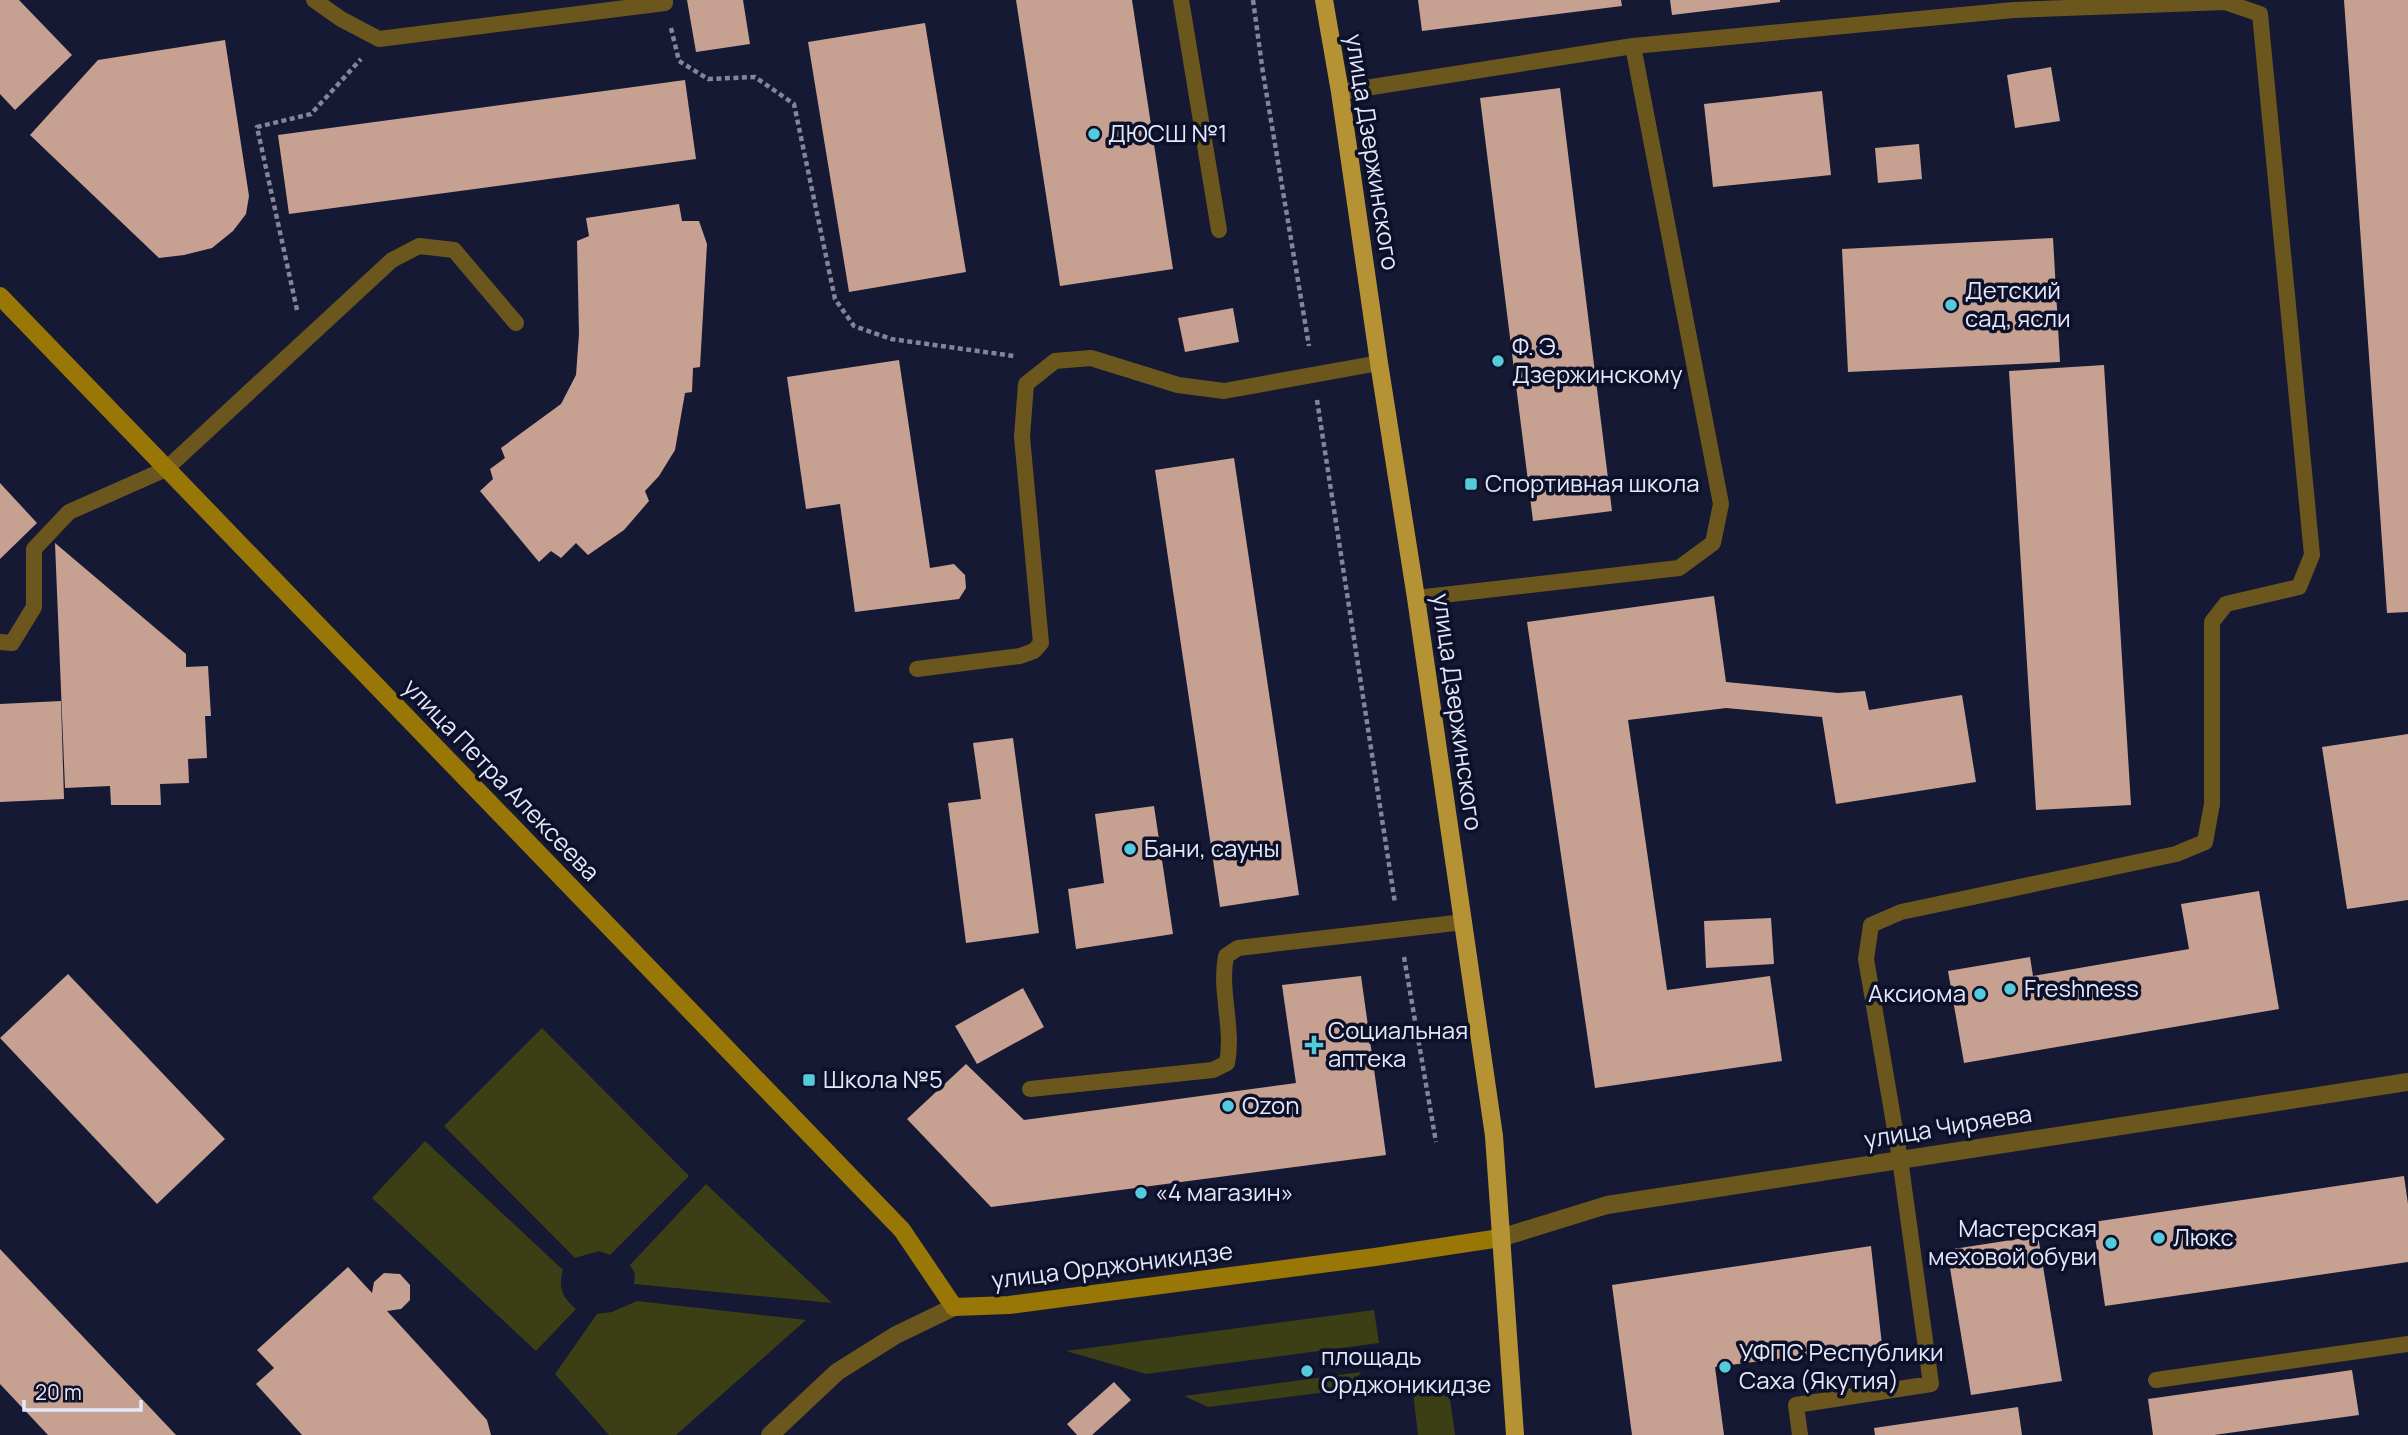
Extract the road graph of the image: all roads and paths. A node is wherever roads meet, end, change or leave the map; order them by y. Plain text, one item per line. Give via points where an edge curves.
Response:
1 (314, 0) edge
2 (1181, 0) edge
3 (1253, 0) edge
4 (1324, 0) edge
5 (665, 1) edge
6 (2013, 5) edge
7 (2259, 7) edge
8 (379, 39) junction
9 (1633, 46) junction
10 (1340, 92) junction
11 (1219, 230) dead end
12 (0, 296) edge
13 (516, 323) dead end
14 (304, 341) junction
15 (1055, 361) junction
16 (1379, 363) junction
17 (1313, 375) junction
18 (166, 469) junction
19 (1416, 598) junction
20 (0, 642) edge
21 (917, 669) dead end
22 (1464, 922) junction
23 (1399, 930) junction
24 (2408, 1082) edge
25 (1030, 1090) dead end
26 (1436, 1142) dead end
27 (1900, 1159) junction
28 (1500, 1238) junction
29 (954, 1307) junction
30 (2408, 1344) edge
31 (2156, 1380) dead end
32 (770, 1435) edge
33 (1515, 1435) edge
34 (1800, 1435) edge

1 - 8 lane
2 - 11 lane
3 - 17 path
4 - 10 main road, улица Дзержинского
5 - 8 lane
5 - 15 path via 680,61 708,79 755,77 794,104 835,299 854,326 891,339
6 - 7 lane via 2225,2
6 - 9 lane
7 - 27 lane via 2312,555 2299,587 2226,604 2212,622 2212,804 2205,842 2176,854 1901,912 1871,925 1866,959
8 - 14 path via 311,114 257,127
9 - 10 lane
9 - 19 lane via 1721,504 1713,543 1679,568
10 - 16 main road, улица Дзержинского
12 - 18 main road, улица Петра Алексеева
13 - 14 lane via 454,250 419,246 392,260
14 - 18 lane
15 - 17 lane via 1090,358 1178,385 1224,391
15 - 21 lane via 1026,384 1022,437 1041,643 1020,656
16 - 17 lane
16 - 19 main road, улица Дзержинского
17 - 23 path
18 - 20 lane via 69,512 34,549 34,607 12,643
18 - 29 main road, улица Петра Алексеева via 902,1230
19 - 22 main road, улица Дзержинского
22 - 23 lane
22 - 28 main road, улица Дзержинского via 1493,1136
23 - 25 lane via 1238,948 1226,956 1223,971 1230,1048 1227,1063 1213,1070
23 - 26 path
24 - 27 street, улица Чиряева
27 - 28 street, улица Чиряева via 1607,1205
27 - 34 lane via 1931,1384 1796,1405
28 - 29 main road, улица Орджоникидзе via 1009,1305
28 - 33 main road, улица Дзержинского
29 - 32 street, улица Орджоникидзе via 896,1335 837,1373
30 - 31 lane

